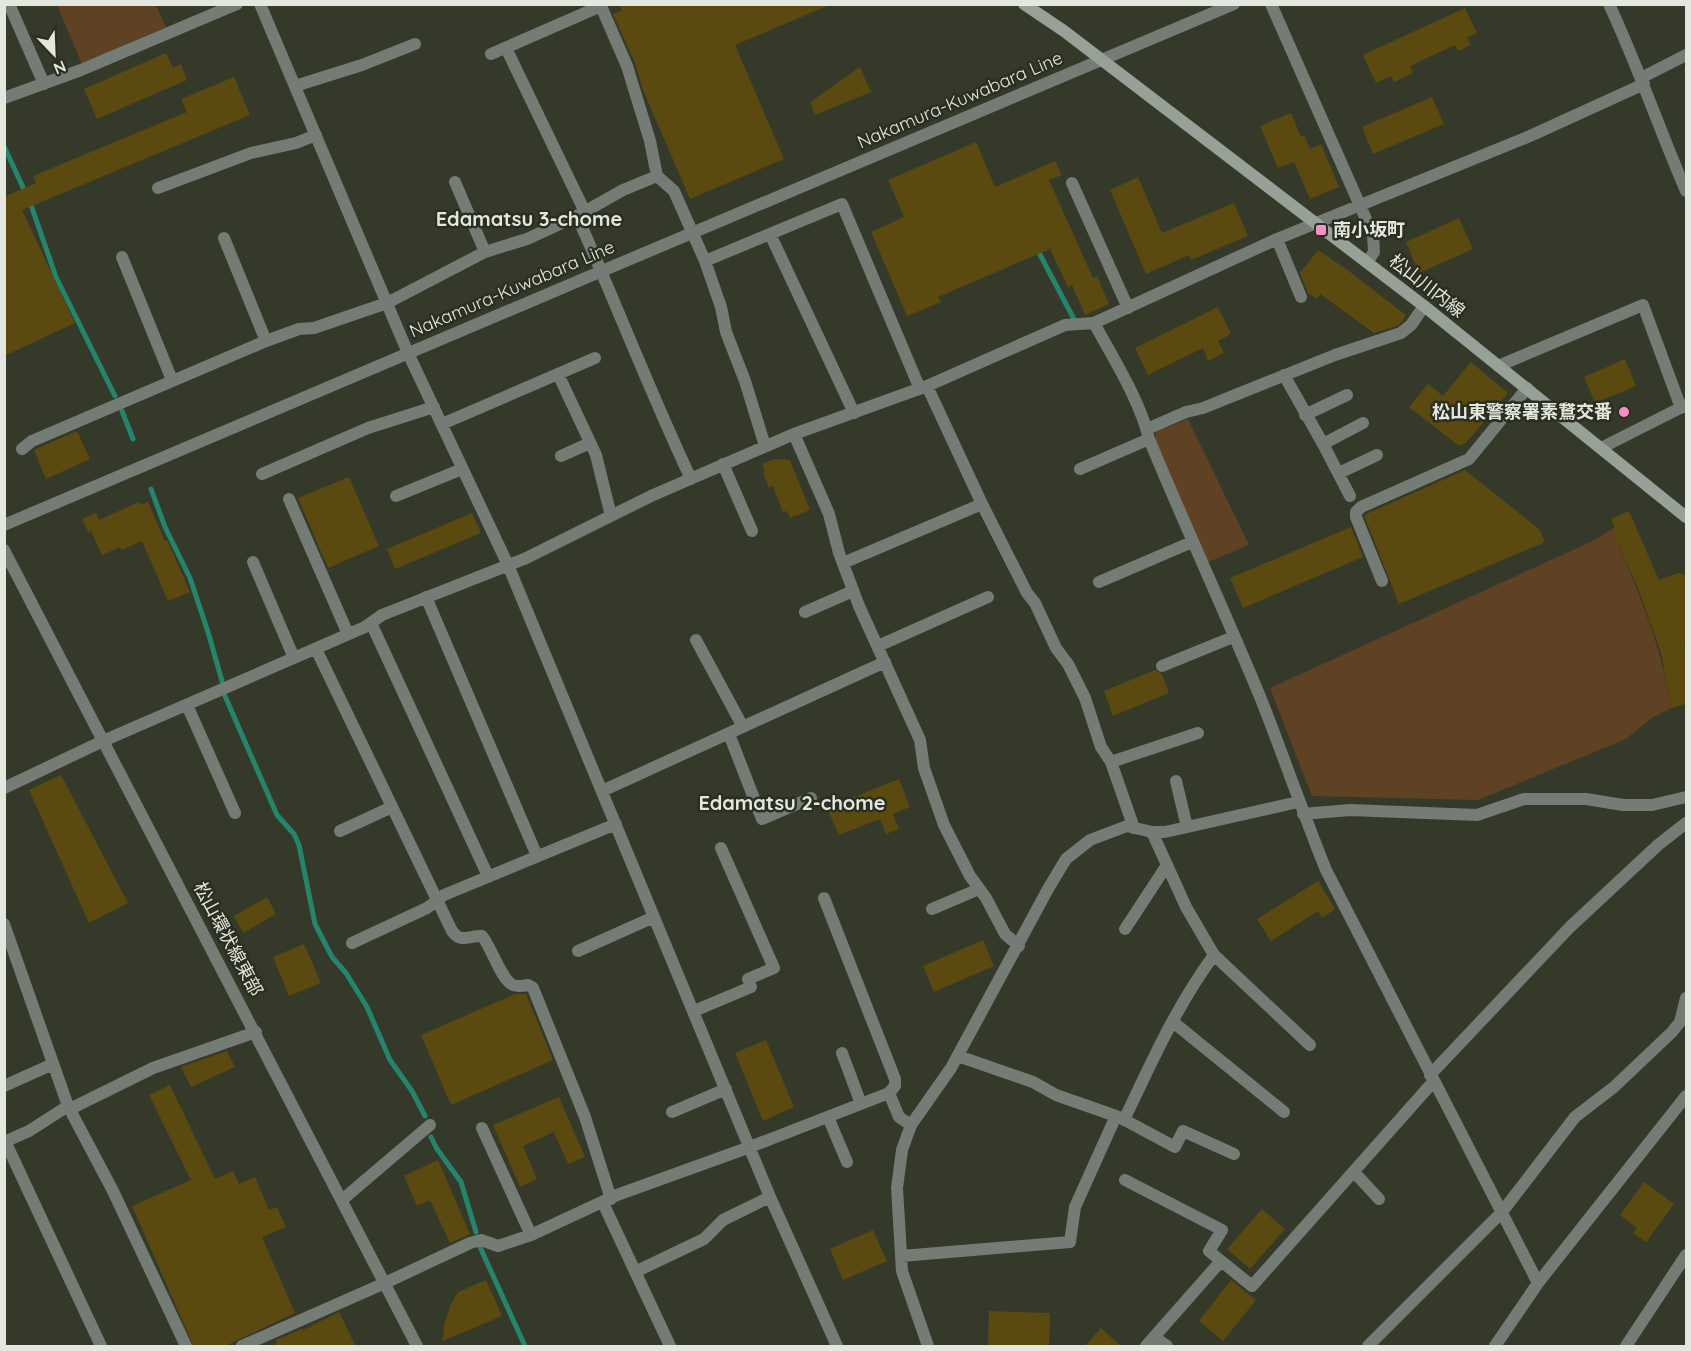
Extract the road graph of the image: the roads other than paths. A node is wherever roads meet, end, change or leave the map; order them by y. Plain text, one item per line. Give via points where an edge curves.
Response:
1 (9, 4) edge
2 (237, 4) edge
3 (1024, 4) edge
4 (1234, 4) edge
5 (1271, 4) edge
6 (1609, 4) edge
7 (261, 5) edge
8 (601, 5) edge
9 (415, 45) dead end
10 (506, 48) junction
11 (491, 54) dead end
12 (1686, 55) edge
13 (1103, 60) junction
14 (1642, 81) junction
15 (44, 84) junction
16 (295, 86) junction
17 (4, 98) edge
18 (316, 135) junction
19 (657, 176) junction
20 (455, 182) dead end
21 (1072, 183) dead end
22 (158, 188) dead end
23 (1686, 191) edge
24 (1361, 205) junction
25 (581, 214) junction
26 (1317, 223) junction
27 (693, 232) junction
28 (770, 234) junction
29 (224, 238) dead end
30 (1277, 239) junction
31 (485, 252) junction
32 (122, 257) dead end
33 (705, 261) junction
34 (1368, 262) junction
35 (602, 271) junction
36 (1301, 297) dead end
37 (387, 303) junction
38 (1424, 306) junction
39 (1128, 308) junction
40 (1094, 323) junction
41 (266, 341) junction
42 (408, 353) junction
43 (595, 358) dead end
44 (1498, 366) junction
45 (558, 374) junction
46 (1284, 375) junction
47 (172, 380) junction
48 (923, 387) junction
49 (1527, 388) junction
50 (1347, 394) dead end
51 (434, 407) junction
52 (1684, 407) edge
53 (854, 413) junction
54 (1305, 415) junction
55 (1363, 423) dead end
56 (442, 424) junction
57 (794, 434) junction
58 (1148, 434) junction
59 (590, 443) junction
60 (1323, 444) junction
61 (765, 446) junction
62 (1600, 448) junction
63 (22, 449) dead end
64 (1377, 454) dead end
65 (561, 456) dead end
66 (723, 464) junction
67 (462, 469) junction
68 (1080, 469) dead end
69 (1339, 473) junction
70 (262, 474) dead end
71 (691, 478) junction
72 (396, 496) dead end
73 (1350, 496) dead end
74 (289, 499) dead end
75 (982, 504) junction
76 (611, 516) junction
77 (1686, 518) edge
78 (4, 525) edge
79 (752, 531) dead end
80 (1192, 542) junction
81 (4, 550) edge
82 (253, 562) dead end
83 (843, 563) junction
84 (507, 566) junction
85 (1382, 581) dead end
86 (1100, 582) dead end
87 (853, 591) junction
88 (426, 597) junction
89 (988, 597) dead end
90 (805, 612) dead end
91 (371, 623) junction
92 (348, 634) junction
93 (1233, 637) junction
94 (696, 640) dead end
95 (878, 646) junction
96 (316, 648) junction
97 (294, 658) junction
98 (885, 662) junction
99 (1162, 666) dead end
100 (187, 705) junction
101 (742, 728) junction
102 (1198, 733) dead end
103 (729, 734) junction
104 (103, 741) junction
105 (1111, 762) junction
106 (1176, 781) dead end
107 (4, 788) edge
108 (602, 791) junction
109 (1686, 796) edge
110 (811, 798) dead end
111 (392, 807) junction
112 (1301, 808) junction
113 (235, 813) dead end
114 (1686, 823) edge
115 (616, 824) junction
116 (1187, 827) junction
117 (1134, 828) junction
118 (340, 831) dead end
119 (1152, 832) junction
120 (721, 848) dead end
121 (537, 856) junction
122 (1167, 865) junction
123 (488, 876) junction
124 (979, 889) junction
125 (824, 898) dead end
126 (437, 901) junction
127 (932, 909) dead end
128 (654, 916) junction
129 (4, 924) edge
130 (1125, 929) dead end
131 (352, 943) dead end
132 (1019, 946) junction
133 (578, 951) dead end
134 (1214, 955) junction
135 (1686, 998) edge
136 (694, 1011) junction
137 (1173, 1022) junction
138 (256, 1032) junction
139 (1310, 1045) dead end
140 (842, 1053) dead end
141 (958, 1056) junction
142 (53, 1064) junction
143 (1432, 1078) junction
144 (4, 1086) edge
145 (726, 1089) junction
146 (889, 1093) junction
147 (1686, 1096) edge
148 (861, 1104) junction
149 (69, 1108) junction
150 (672, 1112) dead end
151 (1284, 1112) dead end
152 (828, 1117) junction
153 (1120, 1118) junction
154 (430, 1125) dead end
155 (911, 1125) junction
156 (482, 1128) dead end
157 (5, 1142) edge
158 (750, 1147) junction
159 (1234, 1154) dead end
160 (847, 1162) dead end
161 (1354, 1172) junction
162 (1125, 1180) dead end
163 (770, 1197) junction
164 (1379, 1199) dead end
165 (342, 1200) junction
166 (607, 1201) junction
167 (1503, 1212) junction
168 (531, 1235) junction
169 (1686, 1255) edge
170 (901, 1256) junction
171 (1221, 1262) junction
172 (635, 1272) junction
173 (1538, 1283) junction
174 (385, 1284) junction
175 (1154, 1336) junction
176 (101, 1347) edge
177 (186, 1347) edge
178 (242, 1347) edge
179 (417, 1347) edge
180 (670, 1347) edge
181 (837, 1347) edge
182 (928, 1347) edge
183 (1146, 1347) edge
184 (1167, 1347) edge
185 (1368, 1347) edge
186 (1495, 1347) edge
187 (1626, 1347) edge

1 - 15 street
2 - 15 street
3 - 13 main road, 松山川内線
4 - 13 street, Nakamura-Kuwabara Line
5 - 24 street
6 - 14 street
7 - 16 street
8 - 10 street
8 - 19 street via 627,66
9 - 16 street
10 - 11 street
10 - 25 street
12 - 14 street
13 - 26 main road, 松山川内線
13 - 27 street, Nakamura-Kuwabara Line
14 - 23 street
14 - 24 street via 1530,136
15 - 17 street
16 - 18 street
18 - 22 street via 250,153
18 - 37 street
19 - 25 street
19 - 27 street via 674,191
20 - 31 street
21 - 39 street
24 - 26 street
24 - 34 street via 1375,246
25 - 31 street
25 - 35 street
26 - 30 street
26 - 34 main road, 松山川内線
27 - 33 street
27 - 35 street, Nakamura-Kuwabara Line
28 - 33 street
28 - 48 street via 842,204
28 - 53 street
29 - 41 street
30 - 36 street
30 - 39 street
31 - 37 street
32 - 47 street
33 - 61 street
34 - 38 main road, 松山川内線
35 - 42 street, Nakamura-Kuwabara Line
35 - 71 street
37 - 41 street
37 - 42 street
38 - 44 main road, 松山川内線
38 - 46 street via 1401,333
39 - 40 street
40 - 48 street via 1065,325
40 - 58 street via 1128,386
41 - 47 street
42 - 51 street
42 - 78 street, Nakamura-Kuwabara Line
43 - 45 street
44 - 49 main road, 松山川内線
44 - 52 street via 1643,305
45 - 56 street
45 - 59 street
46 - 54 street
46 - 58 street via 1186,412
47 - 63 street via 32,441
48 - 53 street
48 - 75 street
49 - 62 main road, 松山川内線
49 - 85 street via 1469,459 1356,512
50 - 54 street
51 - 56 street
51 - 70 street via 368,428
52 - 62 street
53 - 57 street
54 - 60 street
55 - 60 street
56 - 67 street
57 - 61 street
57 - 83 street via 829,514
58 - 68 street
58 - 80 street
59 - 65 street
59 - 76 street
60 - 69 street
61 - 66 street
62 - 77 main road, 松山川内線
64 - 69 street
66 - 71 street
66 - 79 street
67 - 72 street
67 - 84 street
69 - 73 street
71 - 76 street
74 - 92 street
75 - 83 street
75 - 105 street via 1081,689 1101,747
76 - 84 street
80 - 86 street
80 - 93 street
81 - 104 street, 松山環状線東部
82 - 97 street
83 - 87 street
84 - 88 street
84 - 108 street
87 - 90 street
87 - 95 street
88 - 91 street
88 - 121 street
89 - 95 street
91 - 92 street
91 - 123 street
92 - 96 street
93 - 99 street
93 - 112 street via 1261,699
94 - 101 street
95 - 98 street
96 - 97 street
96 - 111 street
97 - 100 street
98 - 101 street
98 - 124 street via 920,740 924,768 944,825
100 - 104 street
100 - 113 street
101 - 103 street
102 - 105 street
103 - 108 street
103 - 110 street via 762,819
104 - 107 street
104 - 138 street, 松山環状線東部
105 - 117 street
106 - 116 street
108 - 115 street
109 - 112 street via 1652,805 1586,799 1524,800 1477,815
111 - 118 street
111 - 126 street
112 - 116 street
112 - 143 street via 1326,870
114 - 143 street via 1570,927
115 - 121 street
115 - 128 street
116 - 119 street
117 - 119 street
117 - 132 street via 1127,826 1090,840 1066,859
119 - 122 street
120 - 136 street via 774,968 748,979 752,987
121 - 123 street
122 - 130 street
122 - 134 street
123 - 126 street
124 - 127 street
124 - 132 street via 1005,934
125 - 146 street via 895,1079
126 - 131 street
126 - 166 street via 456,937 482,936 511,984 533,988 585,1118
128 - 133 street
128 - 136 street
129 - 142 street
132 - 141 street
134 - 137 street
134 - 139 street
135 - 167 street via 1680,1022 1672,1032 1635,1069 1575,1116
136 - 145 street
137 - 151 street
137 - 153 street
138 - 149 street via 153,1068
138 - 165 street, 松山環状線東部
140 - 148 street
141 - 153 street
141 - 155 street
142 - 144 street
142 - 149 street
143 - 161 street
143 - 167 street
145 - 150 street
145 - 158 street
146 - 148 street
146 - 155 street via 899,1117
147 - 173 street
148 - 152 street
149 - 157 street
149 - 177 street
152 - 158 street
152 - 160 street
153 - 159 street via 1174,1147 1183,1131
153 - 170 street via 1075,1207 1070,1242
154 - 165 street
155 - 170 street via 902,1150 897,1188
156 - 168 street
157 - 176 street
158 - 163 street
158 - 166 street
161 - 164 street
161 - 171 street via 1252,1286
162 - 171 street via 1222,1230 1209,1251
163 - 172 street via 723,1220 704,1239
163 - 181 street
165 - 174 street, 松山環状線東部
166 - 168 street
166 - 172 street
167 - 173 street
167 - 185 street
168 - 174 street via 498,1246 481,1240 470,1243
169 - 187 street
170 - 182 street via 902,1271
171 - 175 street
172 - 180 street
173 - 186 street
174 - 178 street
174 - 179 street, 松山環状線東部
175 - 183 street
175 - 184 street

